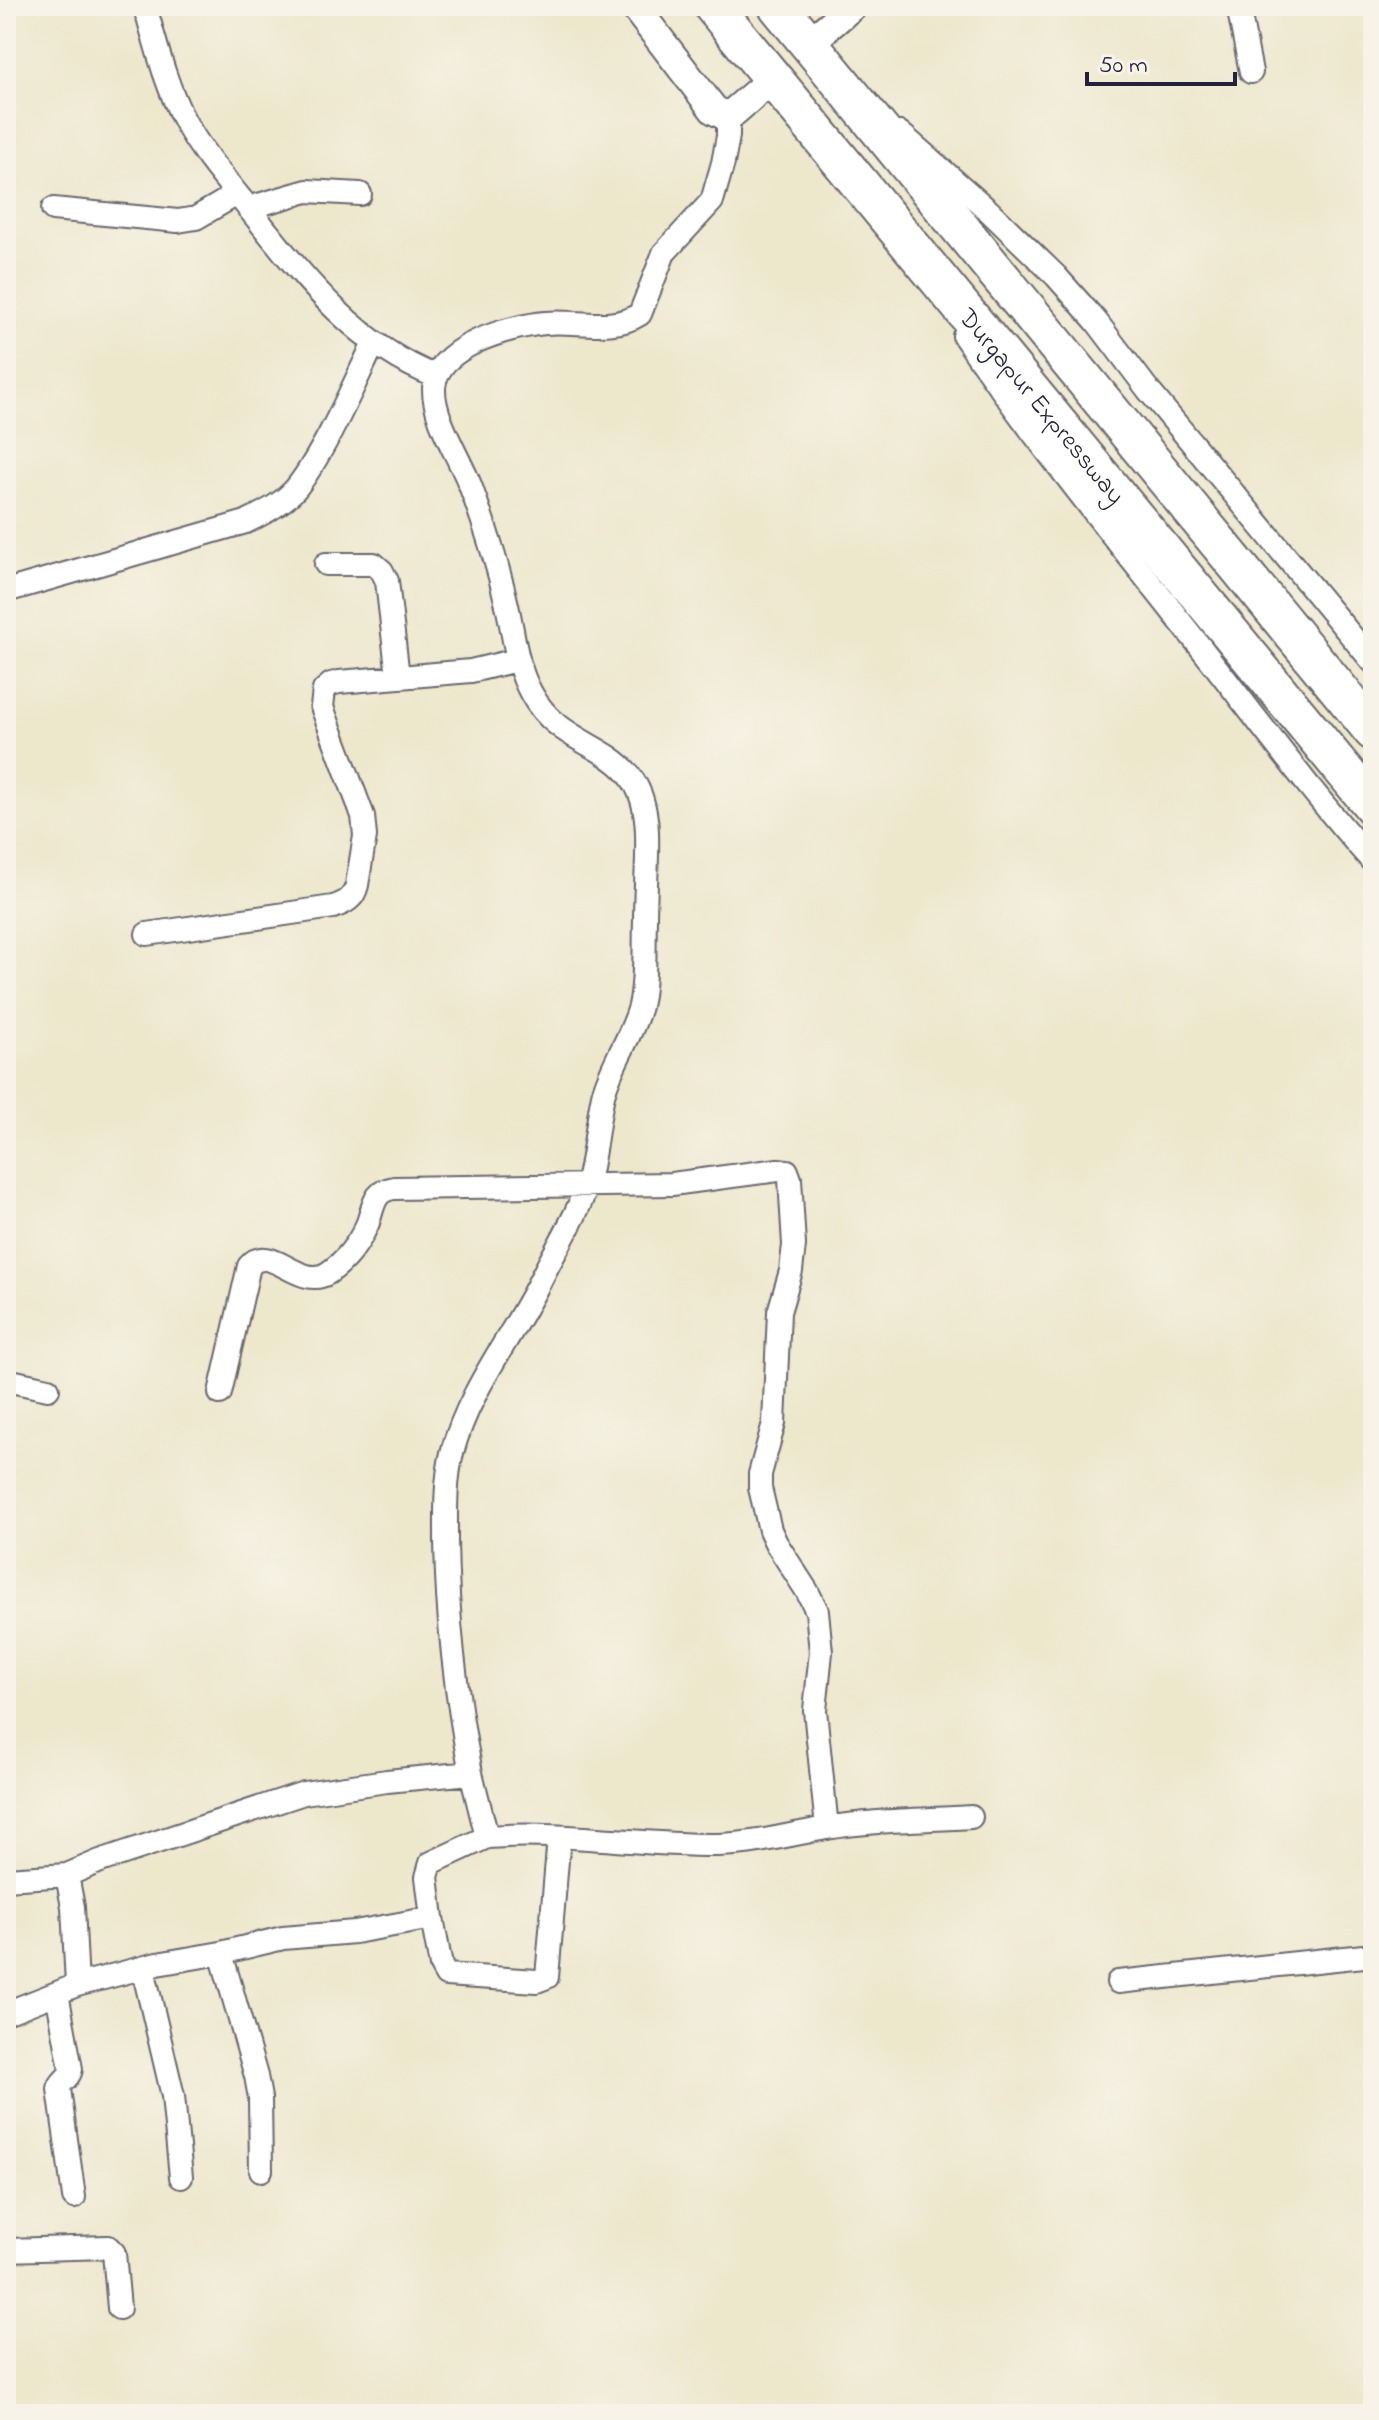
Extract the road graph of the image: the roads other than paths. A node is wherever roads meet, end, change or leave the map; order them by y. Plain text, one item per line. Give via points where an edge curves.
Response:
1 (145, 6) edge
2 (634, 6) edge
3 (713, 6) edge
4 (778, 6) edge
5 (852, 6) edge
6 (1238, 6) edge
7 (809, 43) junction
8 (1251, 72) dead end
9 (773, 78) junction
10 (844, 85) junction
11 (728, 117) junction
12 (868, 192) junction
13 (360, 194) dead end
14 (243, 201) junction
15 (53, 209) dead end
16 (374, 343) junction
17 (435, 376) junction
18 (326, 564) dead end
19 (6, 591) edge
20 (517, 660) junction
21 (1373, 662) edge
22 (398, 677) junction
23 (1373, 731) edge
24 (1373, 806) edge
25 (1373, 862) edge
26 (147, 934) dead end
27 (587, 1184) junction
28 (6, 1380) edge
29 (48, 1389) dead end
30 (220, 1393) dead end
31 (471, 1773) junction
32 (971, 1817) dead end
33 (827, 1828) junction
34 (487, 1837) junction
35 (559, 1837) junction
36 (67, 1875) junction
37 (6, 1879) edge
38 (432, 1918) junction
39 (221, 1953) junction
40 (1373, 1955) edge
41 (143, 1969) junction
42 (1118, 1982) dead end
43 (67, 1989) junction
44 (6, 2013) edge
45 (261, 2170) dead end
46 (181, 2177) dead end
47 (74, 2197) dead end
48 (6, 2250) edge
49 (119, 2308) dead end

1 - 14 street via 184,120
2 - 11 street via 714,110
3 - 9 highway, Durgapur Expressway
4 - 7 highway, Durgapur Expressway
5 - 7 street
6 - 8 street
7 - 10 highway, Durgapur Expressway
9 - 11 street
9 - 12 highway, Durgapur Expressway
10 - 21 street via 1056,276
10 - 23 highway, Durgapur Expressway
11 - 17 street via 712,201 664,253 640,314 611,324 520,327 471,343 443,363
12 - 24 highway, Durgapur Expressway
12 - 25 street via 1068,480 1299,776
13 - 14 street via 307,191
14 - 15 street via 178,221
14 - 16 street via 322,298
16 - 17 street
16 - 19 street via 296,488 272,509 246,522
17 - 20 street via 437,410 490,541
18 - 22 street via 374,564 382,571
20 - 22 street via 471,671
20 - 27 street via 547,715 633,777 645,813 640,1005 605,1090
22 - 26 street via 331,684 321,699 365,827 355,894 333,907
27 - 30 street via 394,1188 380,1193 354,1248 324,1275 308,1278 268,1259 253,1261
27 - 31 street via 540,1282 478,1387 448,1473 448,1611
27 - 33 street via 672,1184 778,1170 789,1174 794,1245 779,1312 774,1423 760,1488 776,1543 817,1611 821,1652 815,1710
28 - 29 street
31 - 34 street
31 - 36 street via 304,1793
32 - 33 street
33 - 35 street via 772,1841 721,1845
34 - 35 street
34 - 38 street via 431,1863 427,1877
35 - 38 street via 547,1977 537,1981 446,1975
36 - 37 street
36 - 43 street via 73,1907
38 - 39 street via 283,1938
39 - 41 street
39 - 45 street via 256,2076
40 - 42 street
41 - 43 street
41 - 46 street via 173,2096
43 - 44 street
43 - 47 street via 71,2074 59,2089
48 - 49 street via 108,2247 114,2253

